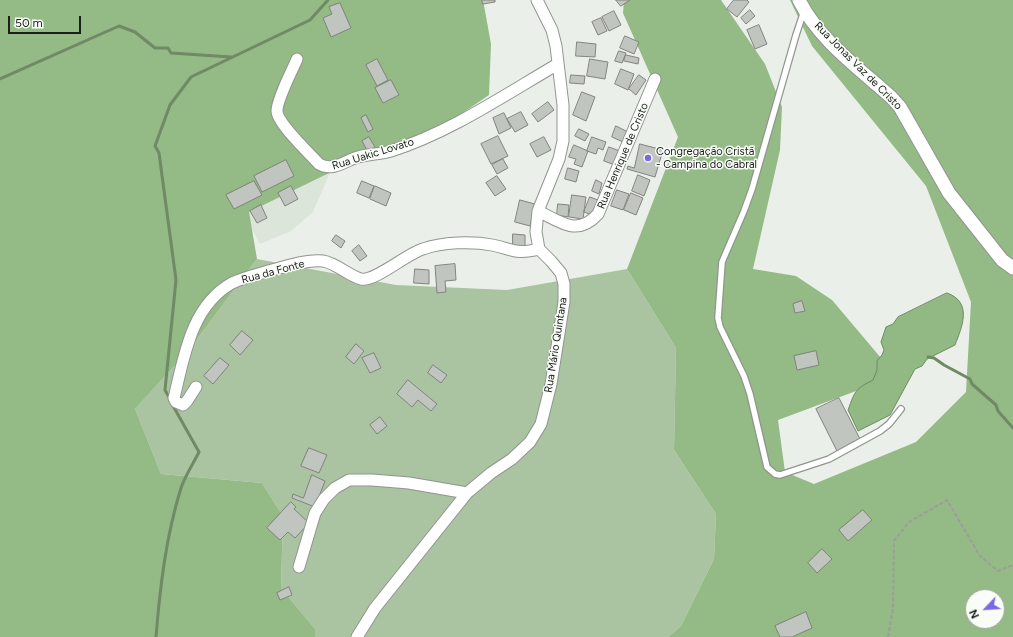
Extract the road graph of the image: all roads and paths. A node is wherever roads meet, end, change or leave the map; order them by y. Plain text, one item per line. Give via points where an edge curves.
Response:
1 (537, 0) edge
2 (802, 5) edge
3 (298, 59) dead end
4 (558, 64) junction
5 (655, 79) dead end
6 (538, 211) junction
7 (538, 249) junction
8 (1013, 268) edge
9 (196, 387) dead end
10 (901, 409) dead end
11 (467, 493) junction
12 (1013, 565) edge
13 (299, 567) dead end
14 (357, 637) edge
15 (888, 637) edge

1 - 4 street via 552,30
2 - 8 street, Rua Jonas Vaz de Cristo via 820,32 900,108 949,193 1002,260
2 - 10 lane via 796,35 752,189 722,262 718,308 720,327 744,376 767,467 775,474 780,475 829,459 885,428
3 - 4 street, Rua Uakic Lovato via 279,101 278,118 325,168 332,168 359,156 390,151 449,126
4 - 6 street via 563,105 563,141 559,159
5 - 6 street, Rua Henrique de Cristo via 598,214 590,223 581,227 570,226
6 - 7 street
7 - 9 street, Rua da Fonte via 516,252 492,245 471,243 439,245 422,249 370,278 361,279 323,262 292,265 247,277 217,294 203,310 195,325 186,347 174,398 176,402 183,405
7 - 11 street, Rua Mário Quintana via 561,273 564,284 564,302 551,384 541,424 530,442 512,459
11 - 13 street via 408,483 349,480 335,488 315,513
11 - 14 street, Rua Mário Quintana via 375,608
12 - 15 path via 998,571 980,556 947,500 909,522 894,541 894,608

